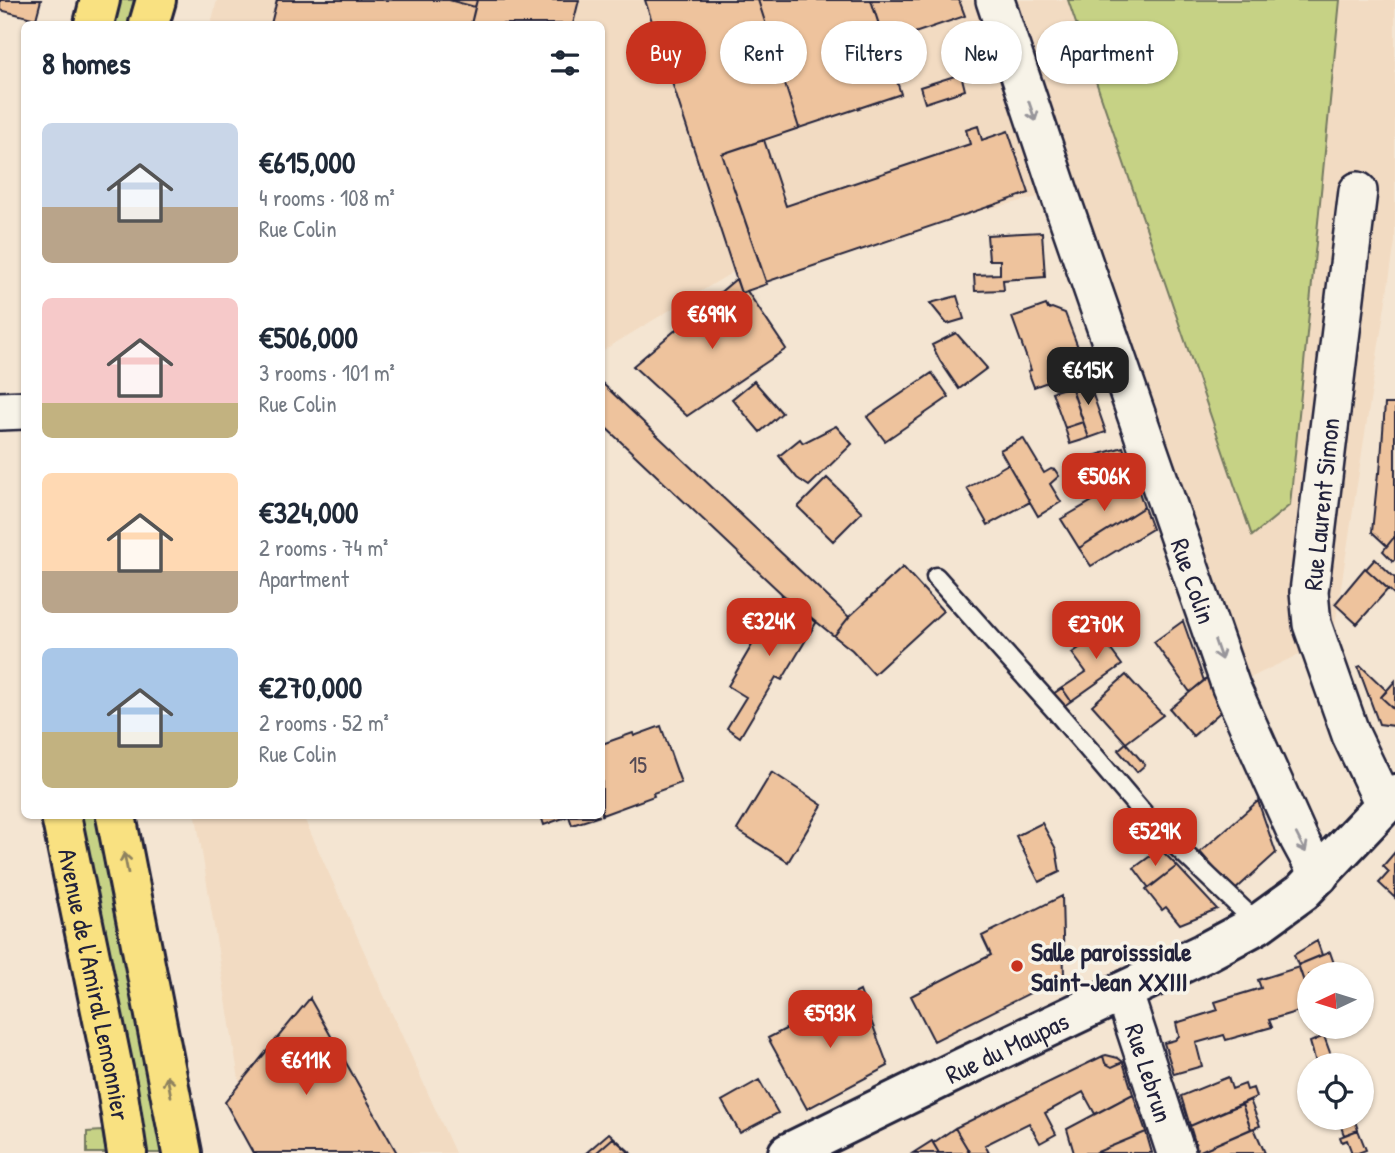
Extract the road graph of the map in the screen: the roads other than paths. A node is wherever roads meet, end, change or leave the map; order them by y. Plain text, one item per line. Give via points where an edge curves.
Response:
1 (100, 0) edge
2 (156, 0) edge
3 (995, 0) edge
4 (95, 21) edge
5 (150, 21) edge
6 (1358, 191) dead end
7 (21, 410) edge
8 (0, 411) edge
9 (936, 578) dead end
10 (1391, 796) edge
11 (62, 819) edge
12 (117, 819) edge
13 (1318, 876) junction
14 (1258, 923) junction
15 (1123, 991) junction
16 (127, 1153) edge
17 (182, 1153) edge
18 (788, 1153) edge
19 (1176, 1153) edge

1 - 4 main road
2 - 5 main road
3 -> 13 street, Rue Colin via 1231,687
6 - 10 street, Rue Laurent Simon via 1309,592 1312,624 1351,735
7 - 8 street
9 - 14 lane via 1147,819
10 - 13 street, Rue du Maupas
11 - 16 main road, Avenue de l'Amiral Lemonnier
17 -> 12 main road, Avenue de l'Amiral Lemonnier
13 - 14 street, Rue du Maupas via 1293,901
14 - 15 street, Rue du Maupas
15 - 18 street, Rue du Maupas
15 - 19 street, Rue Lebrun

